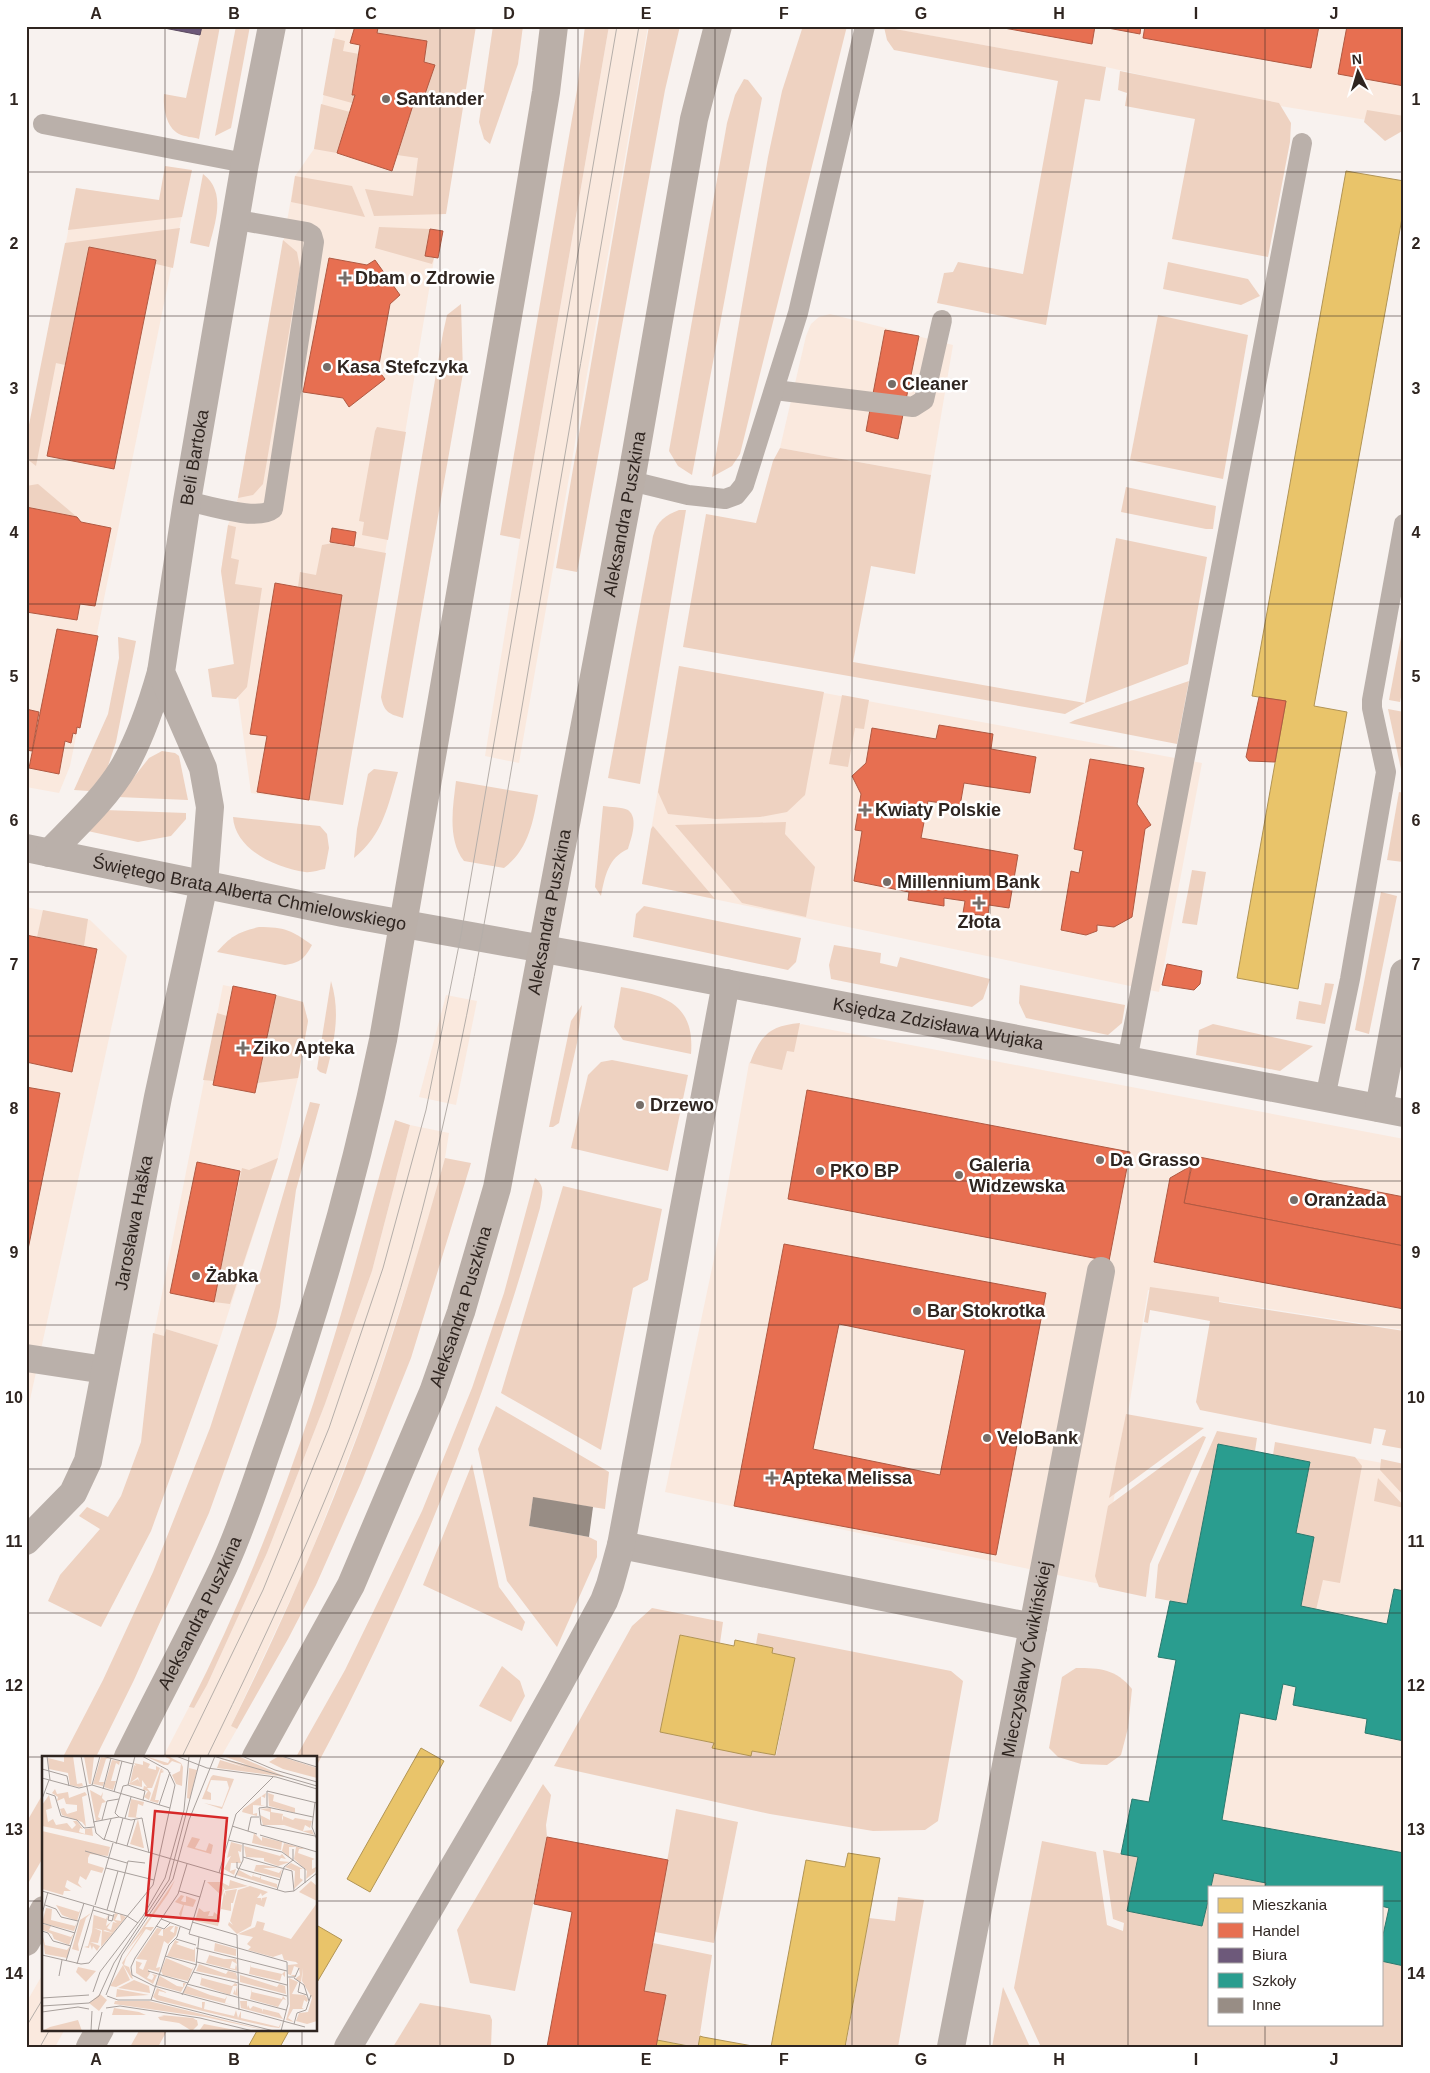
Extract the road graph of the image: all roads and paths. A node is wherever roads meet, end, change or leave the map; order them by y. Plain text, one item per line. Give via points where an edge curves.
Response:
1 (272, 26) edge
2 (554, 26) edge
3 (718, 26) edge
4 (865, 26) edge
5 (43, 124) dead end
6 (1302, 143) dead end
7 (245, 163) junction
8 (237, 220) junction
9 (942, 320) dead end
10 (775, 390) junction
11 (631, 481) junction
12 (187, 501) junction
13 (1404, 524) edge
14 (161, 672) junction
15 (38, 851) edge
16 (204, 884) junction
17 (402, 924) junction
18 (472, 936) joint
19 (541, 948) junction
20 (1404, 973) edge
21 (726, 983) junction
22 (1127, 1061) junction
23 (1325, 1098) junction
24 (1391, 1110) edge
25 (1101, 1271) dead end
26 (26, 1358) edge
27 (105, 1370) junction
28 (26, 1541) edge
29 (621, 1545) junction
30 (1033, 1627) junction
31 (128, 1756) edge
32 (257, 1756) edge
33 (42, 1914) edge
34 (26, 1942) edge
35 (99, 2030) edge
36 (90, 2047) edge
37 (348, 2047) edge
38 (950, 2047) edge

1 - 7 street, Beli Bartoka
2 - 17 main road, Aleksandra Puszkina via 526,212
3 - 11 main road, Aleksandra Puszkina via 694,119
4 - 10 lane via 798,313
5 - 7 lane
6 - 22 lane
7 - 8 street, Beli Bartoka
8 - 12 street, Beli Bartoka
8 - 12 lane via 307,232 314,242 273,509 261,515
9 - 10 lane via 924,400 913,407
10 - 11 lane via 744,485 736,495 725,499 695,496
11 - 19 main road, Aleksandra Puszkina
12 - 14 street, Beli Bartoka
13 - 23 lane via 1372,700 1386,772 1350,979
14 - 15 street, Beli Bartoka via 151,708 124,766 98,802
14 - 16 street via 203,768 210,807
15 - 16 street, Świętego Brata Alberta Chmielowskiego
16 - 17 street, Świętego Brata Alberta Chmielowskiego
16 - 27 street, Jarosława Haška via 158,1097
17 - 18 street, Świętego Brata Alberta Chmielowskiego
17 - 31 main road, Aleksandra Puszkina via 367,1114 315,1309 223,1567
18 - 19 street, Księdza Zdzisława Wujaka
19 - 21 street, Księdza Zdzisława Wujaka
19 - 32 main road, Aleksandra Puszkina via 497,1188 462,1312 433,1392 351,1585
20 - 24 street
21 - 22 street, Księdza Zdzisława Wujaka
21 - 29 street
22 - 23 street, Księdza Zdzisława Wujaka
23 - 24 street, Księdza Zdzisława Wujaka
25 - 30 street, Mieczysławy Ćwiklińskiej
26 - 27 street
27 - 28 street, Jarosława Haška via 88,1461 80,1479 73,1493
29 - 30 street
29 - 37 street via 604,1601 517,1759
30 - 38 street, Mieczysławy Ćwiklińskiej
33 - 34 main road
35 - 36 main road

